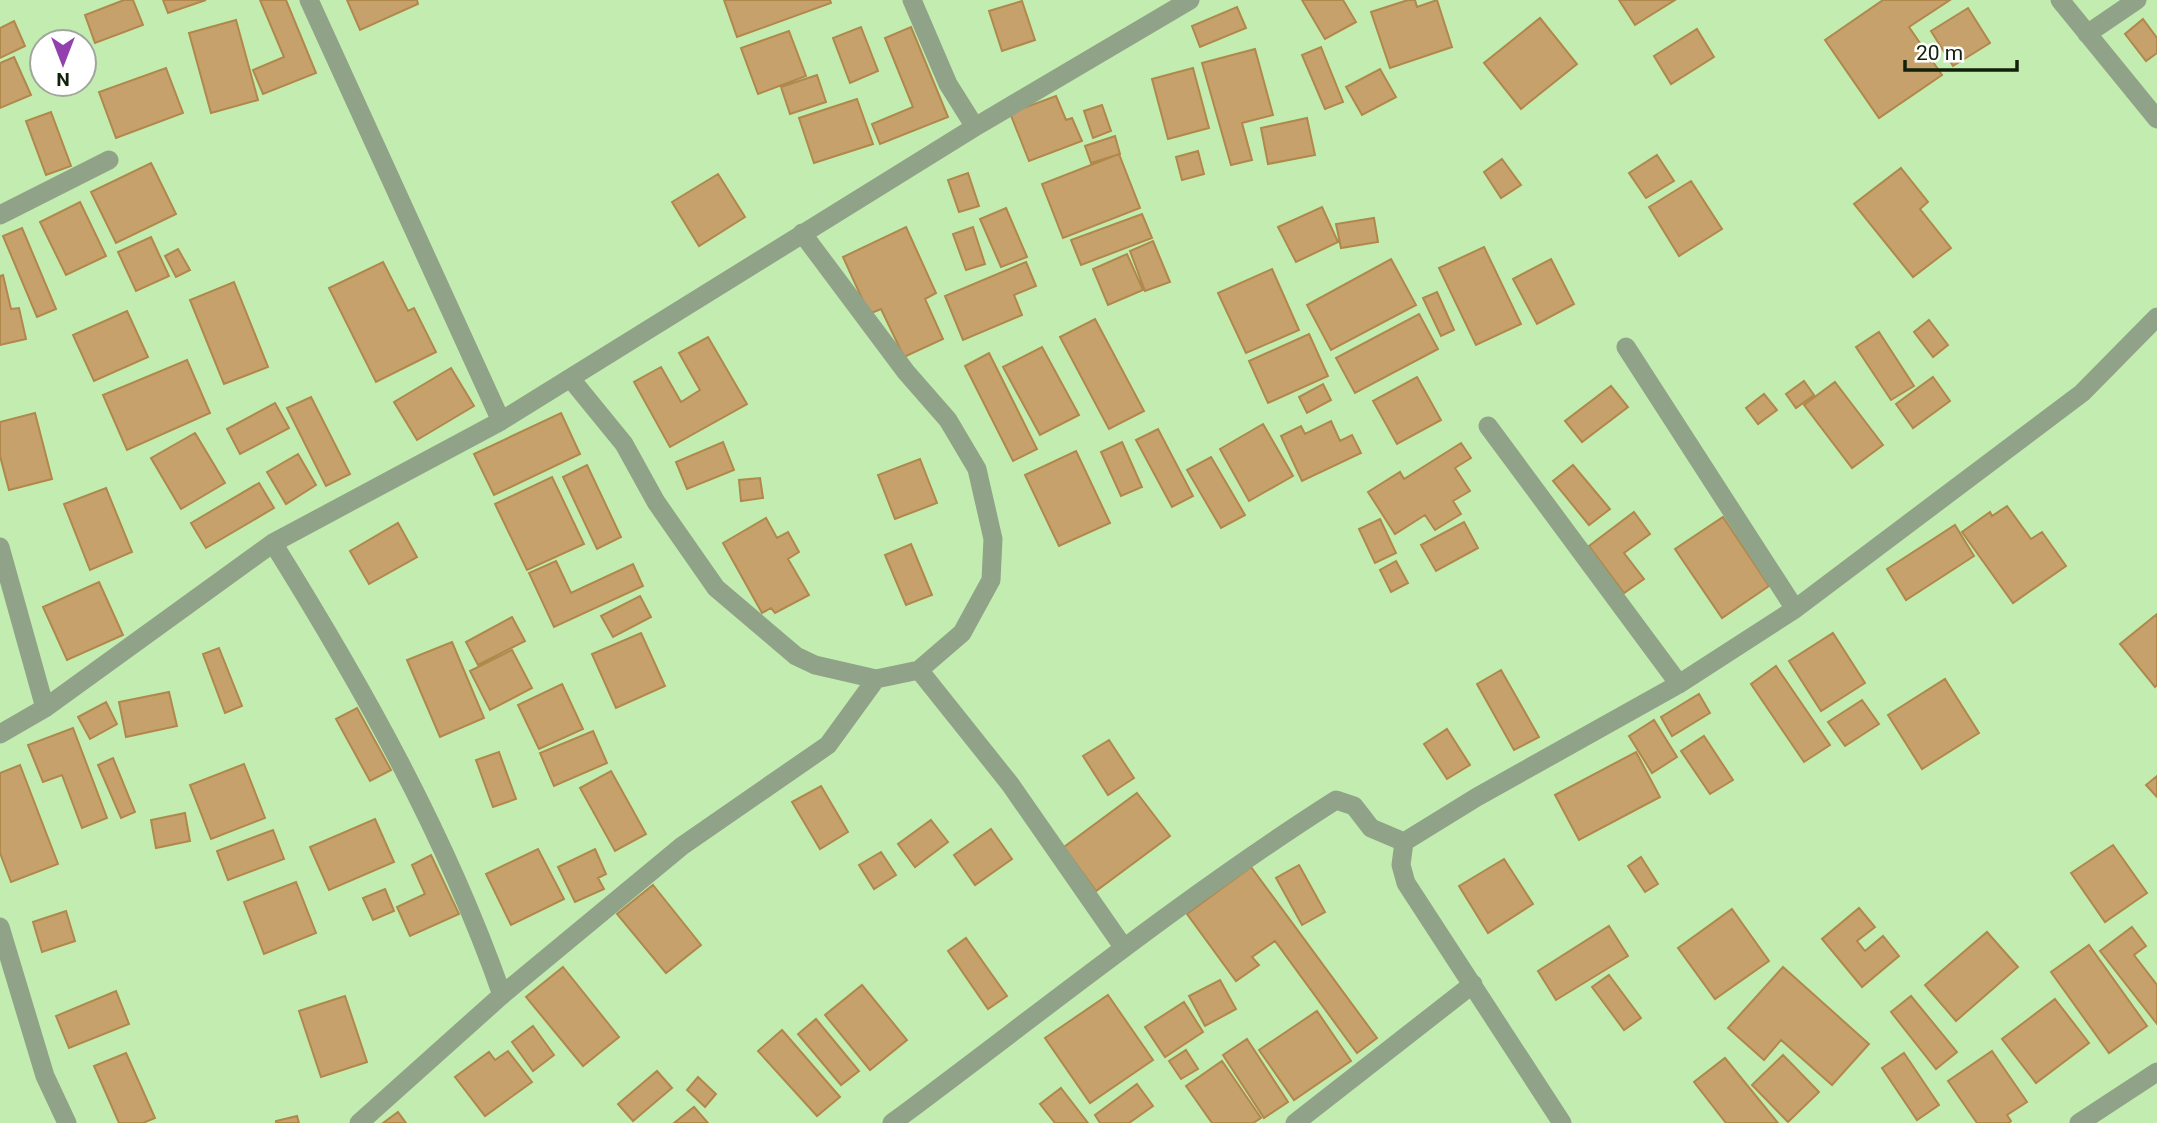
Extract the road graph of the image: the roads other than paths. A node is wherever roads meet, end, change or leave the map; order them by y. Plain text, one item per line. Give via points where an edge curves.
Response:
1 (309, 0) edge
2 (912, 0) edge
3 (1190, 0) edge
4 (2060, 0) edge
5 (2137, 0) edge
6 (2087, 34) junction
7 (2157, 119) edge
8 (975, 127) junction
9 (109, 160) dead end
10 (0, 215) edge
11 (802, 233) junction
12 (2157, 317) edge
13 (1626, 347) dead end
14 (570, 379) junction
15 (501, 421) junction
16 (1489, 426) dead end
17 (273, 542) junction
18 (0, 547) edge
19 (1795, 609) junction
20 (919, 670) junction
21 (876, 679) junction
22 (1679, 684) junction
23 (44, 708) junction
24 (0, 734) edge
25 (1404, 842) junction
26 (0, 927) edge
27 (1124, 948) junction
28 (1473, 984) junction
29 (502, 995) junction
30 (2157, 1072) edge
31 (67, 1123) edge
32 (359, 1123) edge
33 (892, 1123) edge
34 (1295, 1123) edge
35 (1562, 1123) edge
36 (2079, 1123) edge

1 - 15 street
2 - 8 street via 948,84
3 - 8 street
4 - 6 street
5 - 6 street
6 - 7 street
8 - 11 street
9 - 10 street
11 - 14 street
11 - 20 street via 906,372 948,420 977,469 993,539 992,580 962,633
12 - 19 street via 2082,393
13 - 19 street
14 - 15 street
14 - 21 street via 624,444 656,502 716,588 796,656
15 - 17 street
16 - 22 street
17 - 23 street
17 - 29 street via 381,725 480,932
18 - 23 street
19 - 22 street
20 - 21 street
20 - 27 street via 1010,784
21 - 29 street via 828,745 682,846
22 - 25 street
23 - 24 street
25 - 27 street via 1371,828 1354,806 1336,800
25 - 28 street via 1401,865 1406,883
26 - 31 street via 45,1076
27 - 33 street
28 - 34 street
28 - 35 street
29 - 32 street
30 - 36 street

